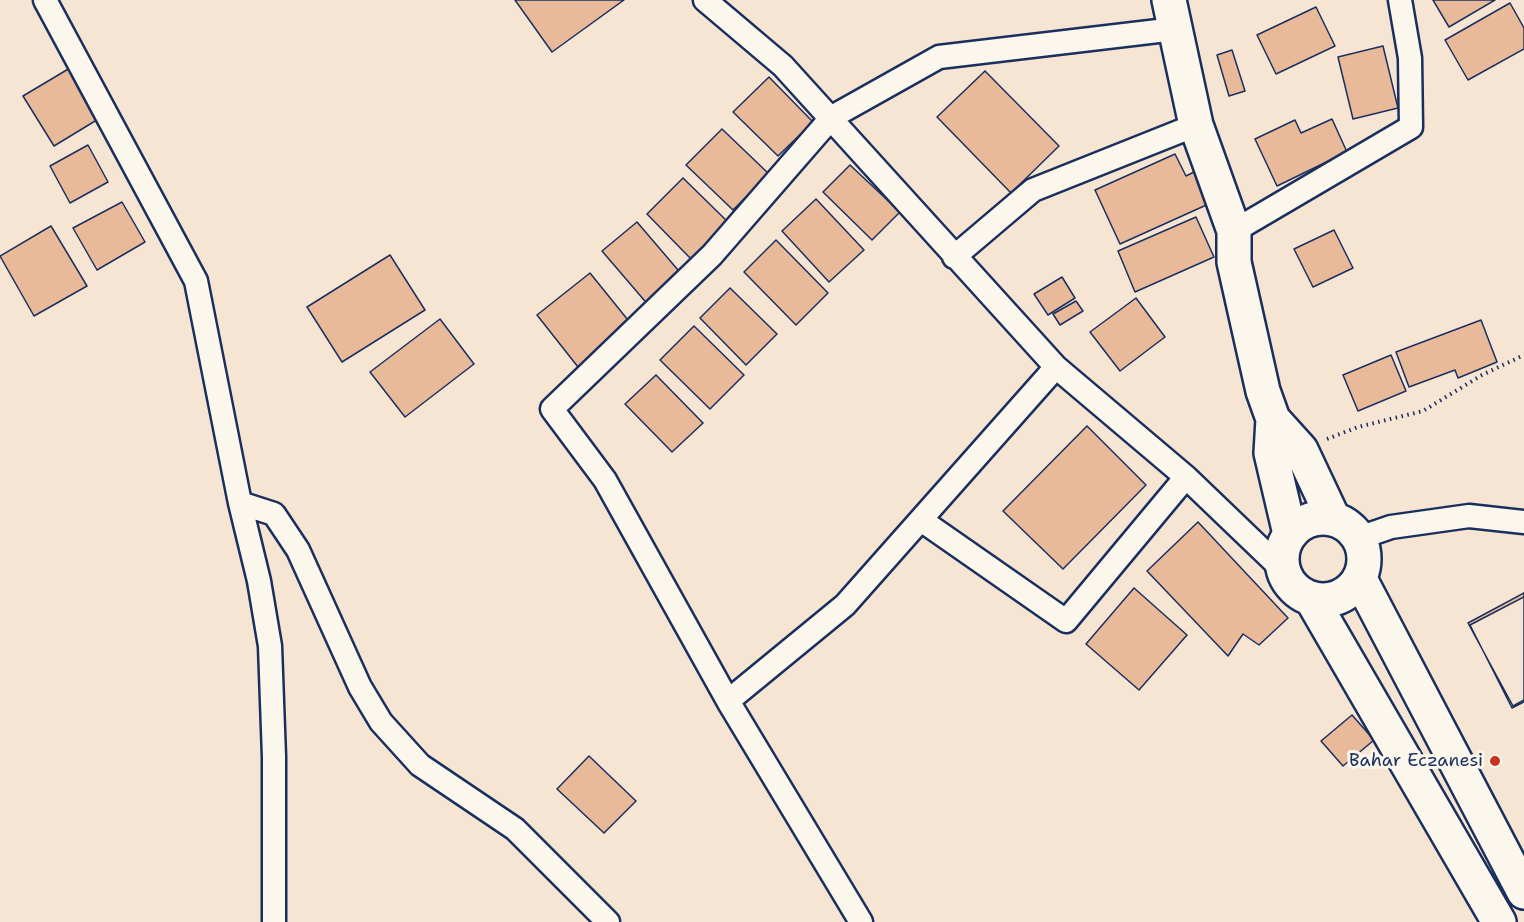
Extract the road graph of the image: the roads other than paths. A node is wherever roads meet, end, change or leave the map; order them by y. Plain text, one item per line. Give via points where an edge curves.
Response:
1 (45, 0) edge
2 (705, 0) edge
3 (1400, 0) edge
4 (1172, 15) edge
5 (832, 117) junction
6 (1196, 125) junction
7 (1234, 231) junction
8 (954, 256) junction
9 (1056, 367) junction
10 (1273, 419) junction
11 (1186, 477) junction
12 (240, 502) junction
13 (1333, 518) junction
14 (921, 520) junction
15 (1524, 522) edge
16 (1290, 534) junction
17 (1359, 538) junction
18 (1284, 571) junction
19 (1360, 579) junction
20 (1311, 598) junction
21 (728, 701) junction
22 (1524, 892) edge
23 (274, 922) edge
24 (608, 922) edge
25 (861, 922) edge
26 (1499, 922) edge

1 - 12 street via 196,281
2 - 5 street via 783,66
3 - 7 street via 1410,58 1411,128
4 - 5 street via 939,57
4 - 6 street
5 - 8 street
5 - 21 street via 712,255 552,409 605,480
6 - 7 street
6 - 8 street via 1033,190
7 - 10 street via 1234,262
8 - 9 street
9 - 11 street
9 - 14 street
10 - 13 street via 1301,450
10 - 16 street via 1271,453
11 - 14 street via 1066,621
11 - 18 street
12 - 23 street via 270,646
12 - 24 street via 274,514 298,550 360,687 381,723 420,765 515,829
13 - 16 street via 1309,520
13 - 17 street via 1344,522
14 - 21 street via 845,605
15 - 17 street via 1469,516 1391,527
16 - 18 street via 1282,559
17 - 19 street via 1365,566
18 - 20 street via 1298,592
19 - 20 street via 1339,597
19 - 22 street
20 - 26 street
21 - 25 street

